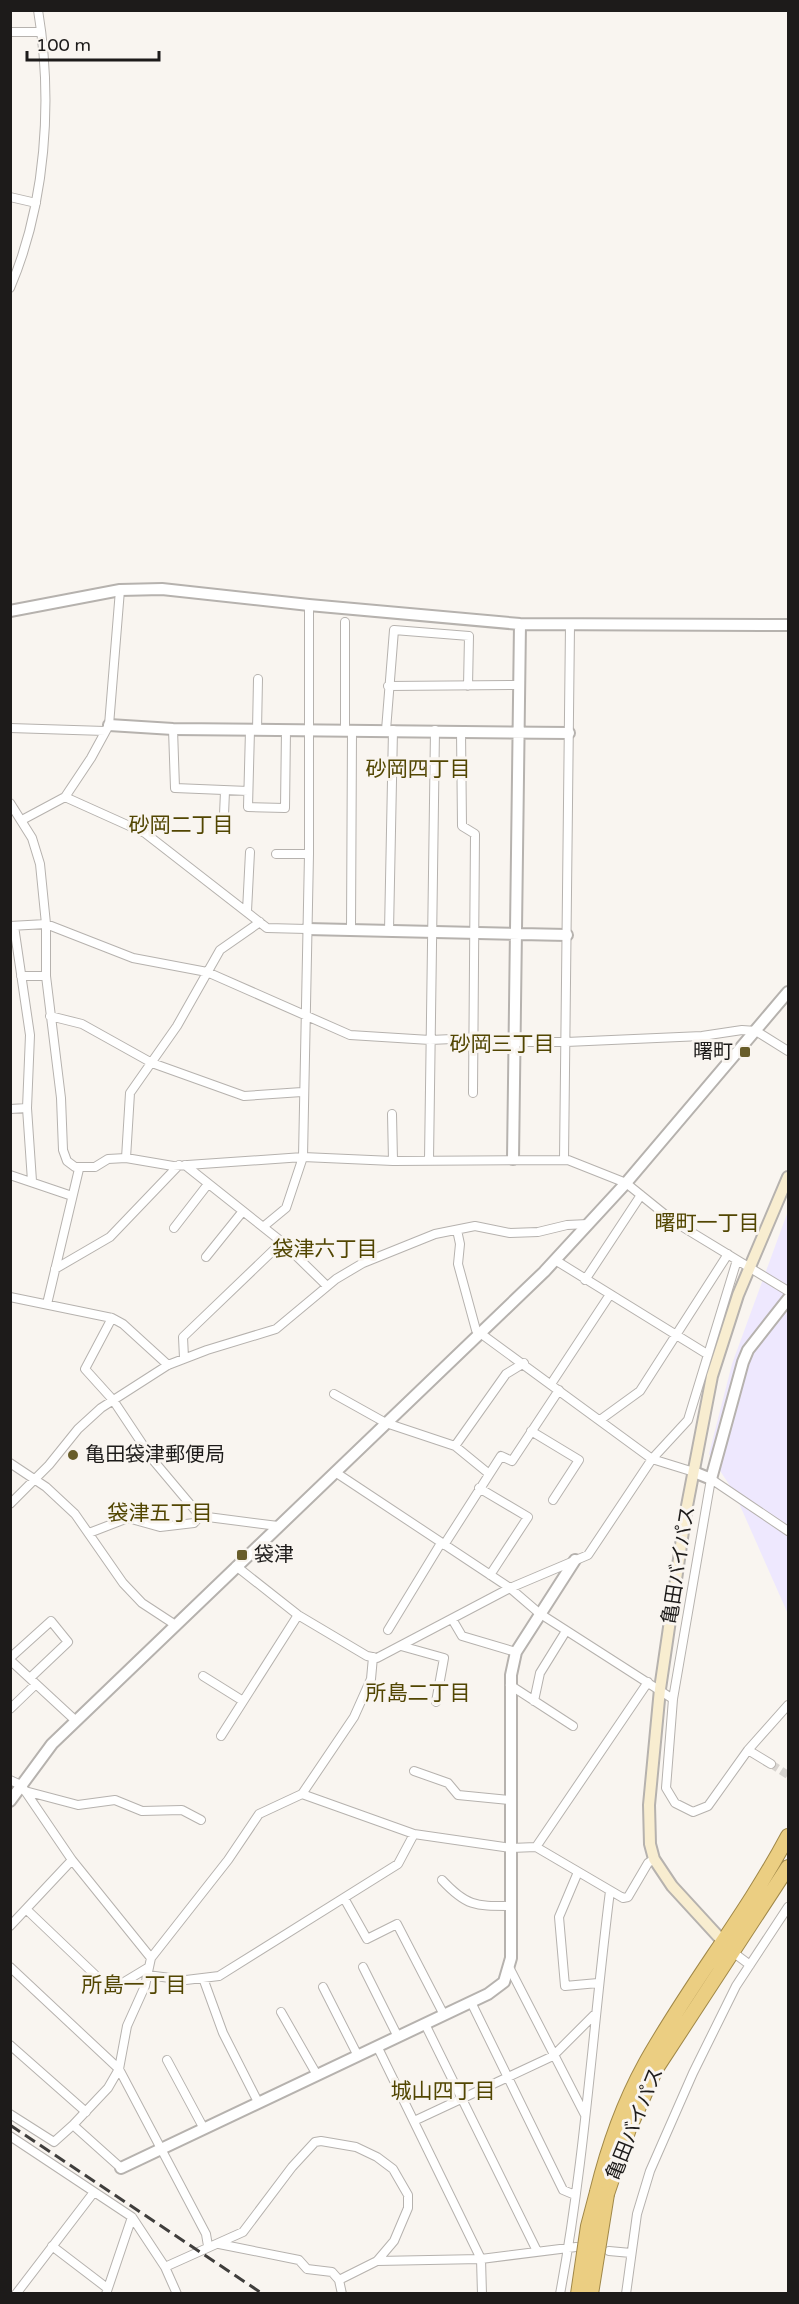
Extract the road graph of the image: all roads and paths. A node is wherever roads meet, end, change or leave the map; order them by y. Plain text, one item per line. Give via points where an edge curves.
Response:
1 (38, 10) edge
2 (10, 32) edge
3 (40, 32) junction
4 (10, 196) edge
5 (36, 203) junction
6 (10, 288) edge
7 (120, 590) junction
8 (309, 605) junction
9 (10, 611) edge
10 (345, 622) dead end
11 (520, 624) junction
12 (570, 625) junction
13 (789, 625) edge
14 (258, 679) dead end
15 (519, 685) junction
16 (388, 686) junction
17 (468, 686) junction
18 (10, 728) edge
19 (107, 728) junction
20 (173, 729) junction
21 (254, 730) junction
22 (286, 730) junction
23 (390, 730) junction
24 (435, 730) junction
25 (309, 731) junction
26 (348, 731) junction
27 (461, 731) junction
28 (518, 732) junction
29 (569, 733) junction
30 (225, 790) junction
31 (248, 791) junction
32 (65, 797) junction
33 (10, 802) edge
34 (224, 815) dead end
35 (22, 820) junction
36 (250, 852) dead end
37 (276, 854) dead end
38 (309, 854) junction
39 (247, 911) junction
40 (260, 922) junction
41 (46, 924) junction
42 (12, 926) edge
43 (307, 929) junction
44 (351, 930) junction
45 (389, 931) junction
46 (432, 932) junction
47 (476, 933) junction
48 (516, 934) junction
49 (567, 935) junction
50 (207, 972) junction
51 (21, 976) junction
52 (46, 976) junction
53 (789, 992) edge
54 (305, 1014) junction
55 (50, 1016) junction
56 (756, 1031) junction
57 (475, 1038) junction
58 (430, 1040) junction
59 (514, 1042) junction
60 (566, 1042) junction
61 (789, 1051) edge
62 (152, 1063) junction
63 (302, 1092) junction
64 (472, 1094) dead end
65 (10, 1108) edge
66 (27, 1108) junction
67 (392, 1114) dead end
68 (303, 1157) junction
69 (126, 1158) junction
70 (513, 1159) junction
71 (429, 1160) junction
72 (564, 1160) junction
73 (393, 1161) junction
74 (182, 1165) junction
75 (79, 1169) junction
76 (10, 1175) edge
77 (789, 1177) edge
78 (32, 1180) junction
79 (626, 1183) junction
80 (208, 1184) junction
81 (640, 1195) junction
82 (72, 1196) junction
83 (243, 1211) junction
84 (588, 1224) junction
85 (263, 1227) junction
86 (174, 1228) dead end
87 (457, 1230) junction
88 (282, 1242) junction
89 (728, 1254) junction
90 (206, 1257) dead end
91 (555, 1260) junction
92 (737, 1260) junction
93 (749, 1267) junction
94 (55, 1269) junction
95 (585, 1280) junction
96 (327, 1286) junction
97 (789, 1291) edge
98 (609, 1296) junction
99 (10, 1297) edge
100 (789, 1299) edge
101 (47, 1304) junction
102 (112, 1318) junction
103 (482, 1332) junction
104 (675, 1335) junction
105 (707, 1354) junction
106 (184, 1358) junction
107 (524, 1363) junction
108 (168, 1365) junction
109 (551, 1384) junction
110 (559, 1390) junction
111 (334, 1394) dead end
112 (113, 1400) junction
113 (600, 1420) junction
114 (386, 1423) junction
115 (531, 1431) junction
116 (455, 1446) junction
117 (652, 1459) junction
118 (10, 1463) edge
119 (335, 1472) junction
120 (694, 1472) junction
121 (488, 1473) junction
122 (34, 1478) junction
123 (711, 1479) junction
124 (479, 1488) junction
125 (554, 1500) dead end
126 (10, 1504) edge
127 (200, 1516) junction
128 (278, 1526) junction
129 (789, 1531) edge
130 (89, 1533) junction
131 (442, 1544) junction
132 (575, 1560) junction
133 (236, 1566) junction
134 (490, 1575) junction
135 (510, 1588) junction
136 (539, 1613) junction
137 (297, 1615) junction
138 (452, 1619) junction
139 (174, 1624) junction
140 (388, 1630) dead end
141 (566, 1631) junction
142 (401, 1646) junction
143 (516, 1652) junction
144 (373, 1657) junction
145 (10, 1659) edge
146 (202, 1676) dead end
147 (33, 1681) junction
148 (648, 1682) junction
149 (510, 1685) junction
150 (660, 1689) junction
151 (673, 1699) junction
152 (243, 1701) junction
153 (534, 1701) junction
154 (436, 1702) dead end
155 (789, 1705) edge
156 (10, 1709) edge
157 (76, 1721) junction
158 (573, 1726) dead end
159 (221, 1736) dead end
160 (747, 1750) junction
161 (771, 1764) tunnel mouth
162 (414, 1771) dead end
163 (10, 1780) edge
164 (23, 1788) junction
165 (302, 1794) junction
166 (509, 1800) junction
167 (10, 1802) edge
168 (201, 1820) dead end
169 (414, 1834) junction
170 (789, 1836) edge
171 (536, 1846) junction
172 (511, 1848) junction
173 (654, 1859) junction
174 (72, 1860) junction
175 (789, 1867) edge
176 (578, 1872) junction
177 (442, 1880) dead end
178 (610, 1892) junction
179 (344, 1898) junction
180 (512, 1906) junction
181 (789, 1907) edge
182 (26, 1909) junction
183 (10, 1926) edge
184 (729, 1948) junction
185 (151, 1958) junction
186 (750, 1965) junction
187 (10, 1967) edge
188 (363, 1967) dead end
189 (509, 1967) junction
190 (148, 1971) junction
191 (203, 1978) junction
192 (598, 1983) junction
193 (322, 1987) dead end
194 (471, 2002) junction
195 (282, 2012) dead end
196 (444, 2015) junction
197 (594, 2015) junction
198 (425, 2024) junction
199 (398, 2037) junction
200 (10, 2045) edge
201 (378, 2048) junction
202 (358, 2056) junction
203 (553, 2056) junction
204 (167, 2060) dead end
205 (119, 2069) junction
206 (317, 2075) junction
207 (508, 2077) junction
208 (463, 2098) junction
209 (258, 2102) junction
210 (86, 2112) junction
211 (10, 2114) edge
212 (586, 2117) junction
213 (414, 2121) junction
214 (74, 2125) junction
215 (203, 2127) junction
216 (10, 2136) edge
217 (161, 2147) junction
218 (121, 2168) joint
219 (94, 2192) junction
220 (602, 2192) junction
221 (575, 2195) junction
222 (132, 2217) junction
223 (219, 2244) junction
224 (52, 2246) junction
225 (208, 2246) junction
226 (572, 2247) junction
227 (537, 2251) junction
228 (609, 2251) dead end
229 (631, 2253) junction
230 (481, 2259) junction
231 (377, 2261) junction
232 (165, 2267) junction
233 (339, 2280) junction
234 (106, 2290) edge
235 (15, 2294) edge
236 (177, 2294) edge
237 (342, 2294) edge
238 (482, 2294) edge
239 (560, 2294) edge
240 (578, 2294) edge
241 (591, 2294) edge
242 (626, 2294) edge

1 - 3 street
2 - 3 street
3 - 5 street via 44,100
4 - 5 street
5 - 6 street via 23,260
7 - 8 street via 162,589
7 - 9 street
7 - 19 street
8 - 11 street
8 - 25 street
10 - 26 street
11 - 12 street
11 - 15 street
12 - 13 street
12 - 29 street
14 - 21 street
15 - 17 street
15 - 28 street
16 - 17 street
16 - 17 street via 394,630 469,636
16 - 23 street
18 - 19 street
19 - 20 street
19 - 32 street
20 - 21 street
20 - 30 street via 175,788
21 - 22 street
21 - 31 street
22 - 25 street
22 - 31 street via 285,808 248,807
23 - 24 street
23 - 26 street
23 - 45 street
24 - 27 street
24 - 46 street
25 - 26 street
25 - 38 street
26 - 44 street
27 - 28 street
27 - 47 street via 462,826 475,834
28 - 29 street
28 - 48 street
29 - 49 street
30 - 31 street
30 - 34 street
32 - 35 street
32 - 39 street via 145,833
33 - 35 street
35 - 41 street via 39,864
36 - 39 street
37 - 38 street
38 - 43 street
39 - 40 street
40 - 43 street via 267,928
40 - 50 street via 220,950
41 - 42 street
41 - 50 street via 134,958
41 - 52 street
42 - 51 street
43 - 44 street
43 - 54 street
44 - 45 street
45 - 46 street
46 - 47 street
46 - 58 street
47 - 48 street
47 - 57 street
48 - 49 street
48 - 59 street
49 - 60 street
50 - 54 street
50 - 62 street
51 - 52 street
51 - 66 street via 30,1035
52 - 55 street
53 - 56 street
54 - 58 street via 350,1035
54 - 63 street
55 - 62 street via 82,1024
55 - 75 street via 61,1098 63,1150 67,1161
56 - 60 street
56 - 61 street
56 - 79 street
57 - 58 street
57 - 59 street
57 - 64 street
58 - 71 street
59 - 60 street
59 - 70 street
60 - 72 street
62 - 63 street via 244,1096
62 - 69 street via 130,1093
63 - 68 street
65 - 66 street
66 - 78 street
67 - 73 street
68 - 73 street
68 - 74 street
68 - 85 street via 286,1208
69 - 74 street
69 - 75 street
70 - 71 street
70 - 72 street
71 - 73 street
72 - 79 street
74 - 80 street
74 - 94 street via 110,1238
75 - 82 street
76 - 78 street
77 - 93 main road, 亀田バイパス
78 - 82 street
79 - 81 street
79 - 84 street
80 - 83 street
80 - 86 street
81 - 89 street via 673,1221
81 - 95 street
82 - 94 street
83 - 85 street
83 - 90 street
84 - 87 street via 538,1232 510,1233 475,1226
84 - 91 street
85 - 88 street
87 - 96 street via 435,1234 363,1263
87 - 103 street via 458,1264 476,1329
88 - 96 street
88 - 106 street via 183,1337
89 - 92 street
89 - 104 street
91 - 95 street
91 - 103 street
92 - 93 street
92 - 105 street
93 - 97 street
93 - 120 main road, 亀田バイパス via 712,1376
94 - 101 street
95 - 98 street
96 - 106 street via 276,1329
98 - 104 street
98 - 109 street
99 - 101 street
100 - 123 street via 745,1356
101 - 102 street
102 - 108 street
102 - 112 street via 85,1369
103 - 107 street
103 - 114 street
104 - 105 street
104 - 113 street via 640,1391
105 - 117 street via 688,1420
106 - 108 street
107 - 109 street
107 - 116 street via 506,1374
108 - 112 street
109 - 110 street
110 - 113 street
110 - 115 street
111 - 114 street
112 - 122 street via 78,1429
112 - 127 street via 153,1460
113 - 117 street
114 - 116 street
114 - 119 street
115 - 121 street via 512,1461 501,1456
115 - 125 street via 579,1460
116 - 121 street
117 - 120 street
117 - 132 street via 588,1555
118 - 122 street
119 - 128 street
119 - 131 street
120 - 123 street
120 - 150 main road, 亀田バイパス
121 - 124 street
122 - 126 street
122 - 130 street via 75,1514
123 - 129 street
123 - 151 street
124 - 131 street
124 - 134 street via 528,1517
127 - 128 street
127 - 130 street via 194,1523 160,1527 128,1518
128 - 133 street
130 - 139 street via 123,1583
131 - 134 street
131 - 140 street
132 - 135 street
132 - 136 street
133 - 137 street
133 - 139 street
134 - 135 street
135 - 136 street
135 - 138 street
136 - 141 street
136 - 143 street
137 - 144 street
137 - 152 street
138 - 142 street
138 - 143 street via 462,1636
139 - 157 street
141 - 148 street
141 - 153 street via 540,1673
142 - 144 street
142 - 154 street via 444,1658
143 - 149 street
144 - 165 street via 371,1679 354,1717
145 - 147 street
145 - 147 street via 51,1621 68,1642
146 - 152 street
147 - 156 street
147 - 157 street
148 - 150 street
148 - 171 street
149 - 153 street
149 - 166 street
150 - 151 street
150 - 173 main road, 亀田バイパス via 649,1804
151 - 160 street via 666,1788 675,1803 693,1812 708,1806
152 - 159 street
153 - 158 street
155 - 160 street
157 - 164 street via 52,1744
160 - 161 street
162 - 166 street via 448,1783 458,1795
163 - 164 street
164 - 167 street
164 - 168 street via 78,1805 115,1800 142,1811 182,1810
164 - 174 street
165 - 169 street
165 - 185 street via 259,1814
166 - 172 street
169 - 172 street
169 - 179 street via 398,1864
170 - 184 highway
171 - 172 street
171 - 176 street
172 - 180 street
173 - 178 street via 628,1897
173 - 184 main road, 亀田バイパス via 672,1886
174 - 182 street
174 - 185 street
175 - 184 highway
176 - 178 street
176 - 192 street via 559,1917 565,1986
177 - 180 street via 454,1894 476,1906
178 - 192 street
179 - 191 street via 219,1976
179 - 196 street via 368,1939 397,1924
180 - 189 street
181 - 186 street
182 - 183 street
182 - 190 street via 111,1990
184 - 186 street
184 - 220 highway, 亀田バイパス via 645,2065 617,2126
185 - 190 street
186 - 229 street via 693,2073 650,2171
187 - 205 street
188 - 199 street
189 - 194 street via 504,1982
189 - 203 street
190 - 191 street via 186,1980
190 - 205 street via 128,2026
191 - 209 street via 223,2033
192 - 197 street
193 - 202 street
194 - 196 street
194 - 207 street
195 - 206 street
196 - 198 street
197 - 203 street
197 - 212 street
198 - 199 street
198 - 208 street
199 - 201 street
200 - 210 street
201 - 202 street
201 - 213 street
202 - 206 street
203 - 207 street
203 - 212 street
204 - 215 street
205 - 210 street
205 - 217 street
206 - 209 street
207 - 208 street
207 - 221 street via 563,2190
208 - 213 street
208 - 227 street
209 - 215 street
210 - 214 street
211 - 214 street via 54,2142
212 - 221 street
213 - 230 street
214 - 218 street
215 - 217 street
216 - 219 street
217 - 218 street
217 - 225 street via 206,2234
219 - 222 street
219 - 224 street
220 - 240 highway, 亀田バイパス, bridge via 588,2226
220 - 241 highway, 亀田バイパス, bridge
221 - 226 street
222 - 232 street
222 - 234 street
223 - 225 street
223 - 231 street via 243,2232 315,2142 337,2142 378,2157 393,2169 408,2195 408,2208 394,2241
223 - 233 street via 299,2260 308,2269 332,2272
224 - 234 street
224 - 235 street
225 - 232 street
226 - 227 street
226 - 239 street
227 - 230 street
228 - 229 street
229 - 242 street
230 - 231 street
230 - 238 street
231 - 233 street
232 - 236 street
233 - 237 street

